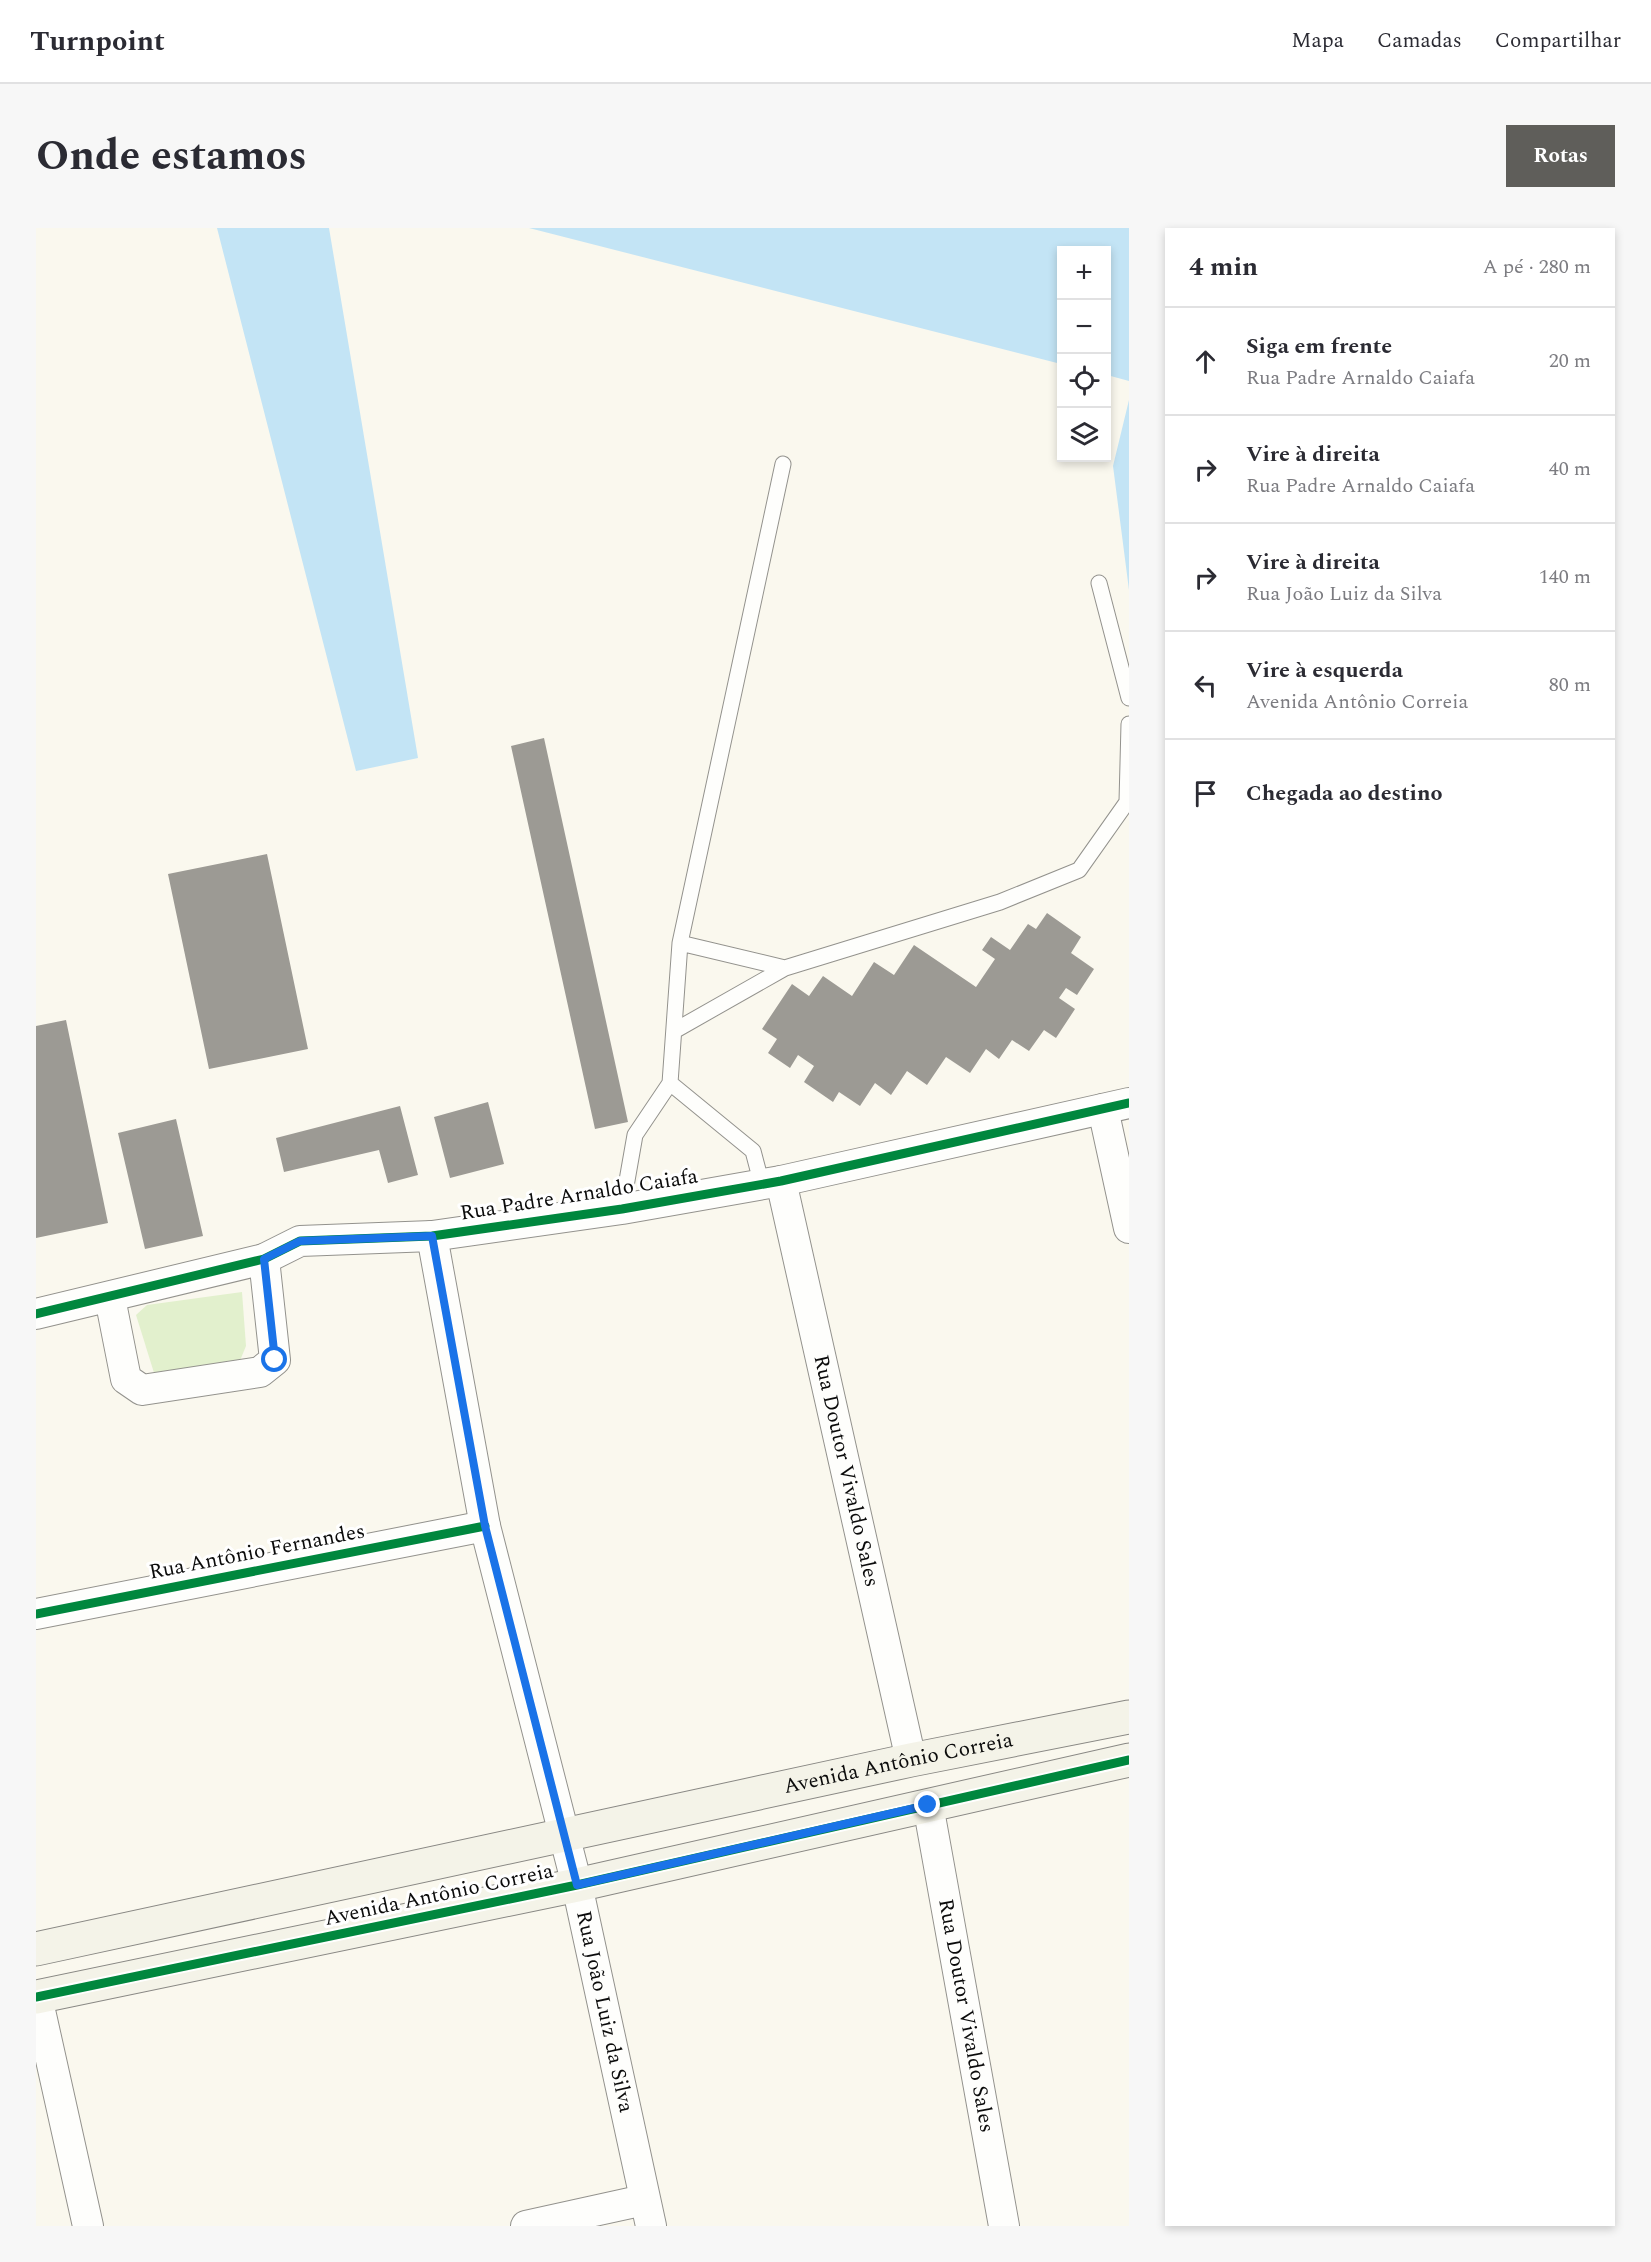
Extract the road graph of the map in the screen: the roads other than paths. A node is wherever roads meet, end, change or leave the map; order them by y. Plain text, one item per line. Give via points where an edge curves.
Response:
1 (783, 464) dead end
2 (1099, 583) dead end
3 (1129, 698) edge
4 (1129, 724) edge
5 (680, 943) junction
6 (785, 968) junction
7 (674, 1031) junction
8 (670, 1083) junction
9 (1116, 1106) edge
10 (772, 1183) junction
11 (622, 1209) junction
12 (1129, 1228) edge
13 (432, 1236) junction
14 (264, 1259) junction
15 (110, 1298) junction
16 (36, 1314) edge
17 (485, 1526) junction
18 (36, 1614) edge
19 (1129, 1717) edge
20 (1129, 1760) edge
21 (911, 1761) junction
22 (928, 1805) junction
23 (564, 1835) junction
24 (577, 1885) junction
25 (36, 1949) edge
26 (36, 1997) edge
27 (648, 2213) edge
28 (88, 2226) edge
29 (526, 2226) edge
30 (1004, 2226) edge

1 - 5 lane
2 - 3 lane
4 - 6 lane via 1126,802 1079,870 1000,902
5 - 6 lane
5 - 7 lane
6 - 7 lane
7 - 8 lane
8 - 10 lane via 753,1151
8 - 11 lane via 635,1135
9 - 10 street, Rua Padre Arnaldo Caiafa
9 - 12 street
10 - 11 street, Rua Padre Arnaldo Caiafa
10 - 21 street, Rua Doutor Vivaldo Sales
11 - 13 street, Rua Padre Arnaldo Caiafa
13 - 14 street, Rua Padre Arnaldo Caiafa via 300,1241
13 - 17 street, Rua João Luiz da Silva
14 - 15 street, Rua Padre Arnaldo Caiafa
14 - 15 street via 275,1360 260,1371 142,1390 126,1379
15 - 16 street, Rua Padre Arnaldo Caiafa
17 - 18 street, Rua Antônio Fernandes
17 - 23 street, Rua João Luiz da Silva
19 - 21 street, Avenida Antônio Correia
20 - 22 street, Avenida Antônio Correia
21 - 23 street, Avenida Antônio Correia
22 - 24 street, Avenida Antônio Correia
22 - 30 street, Rua Doutor Vivaldo Sales
23 - 24 street, Rua João Luiz da Silva
23 - 25 street, Avenida Antônio Correia
24 - 26 street, Avenida Antônio Correia
24 - 27 street, Rua João Luiz da Silva
26 - 28 street
27 - 29 street

